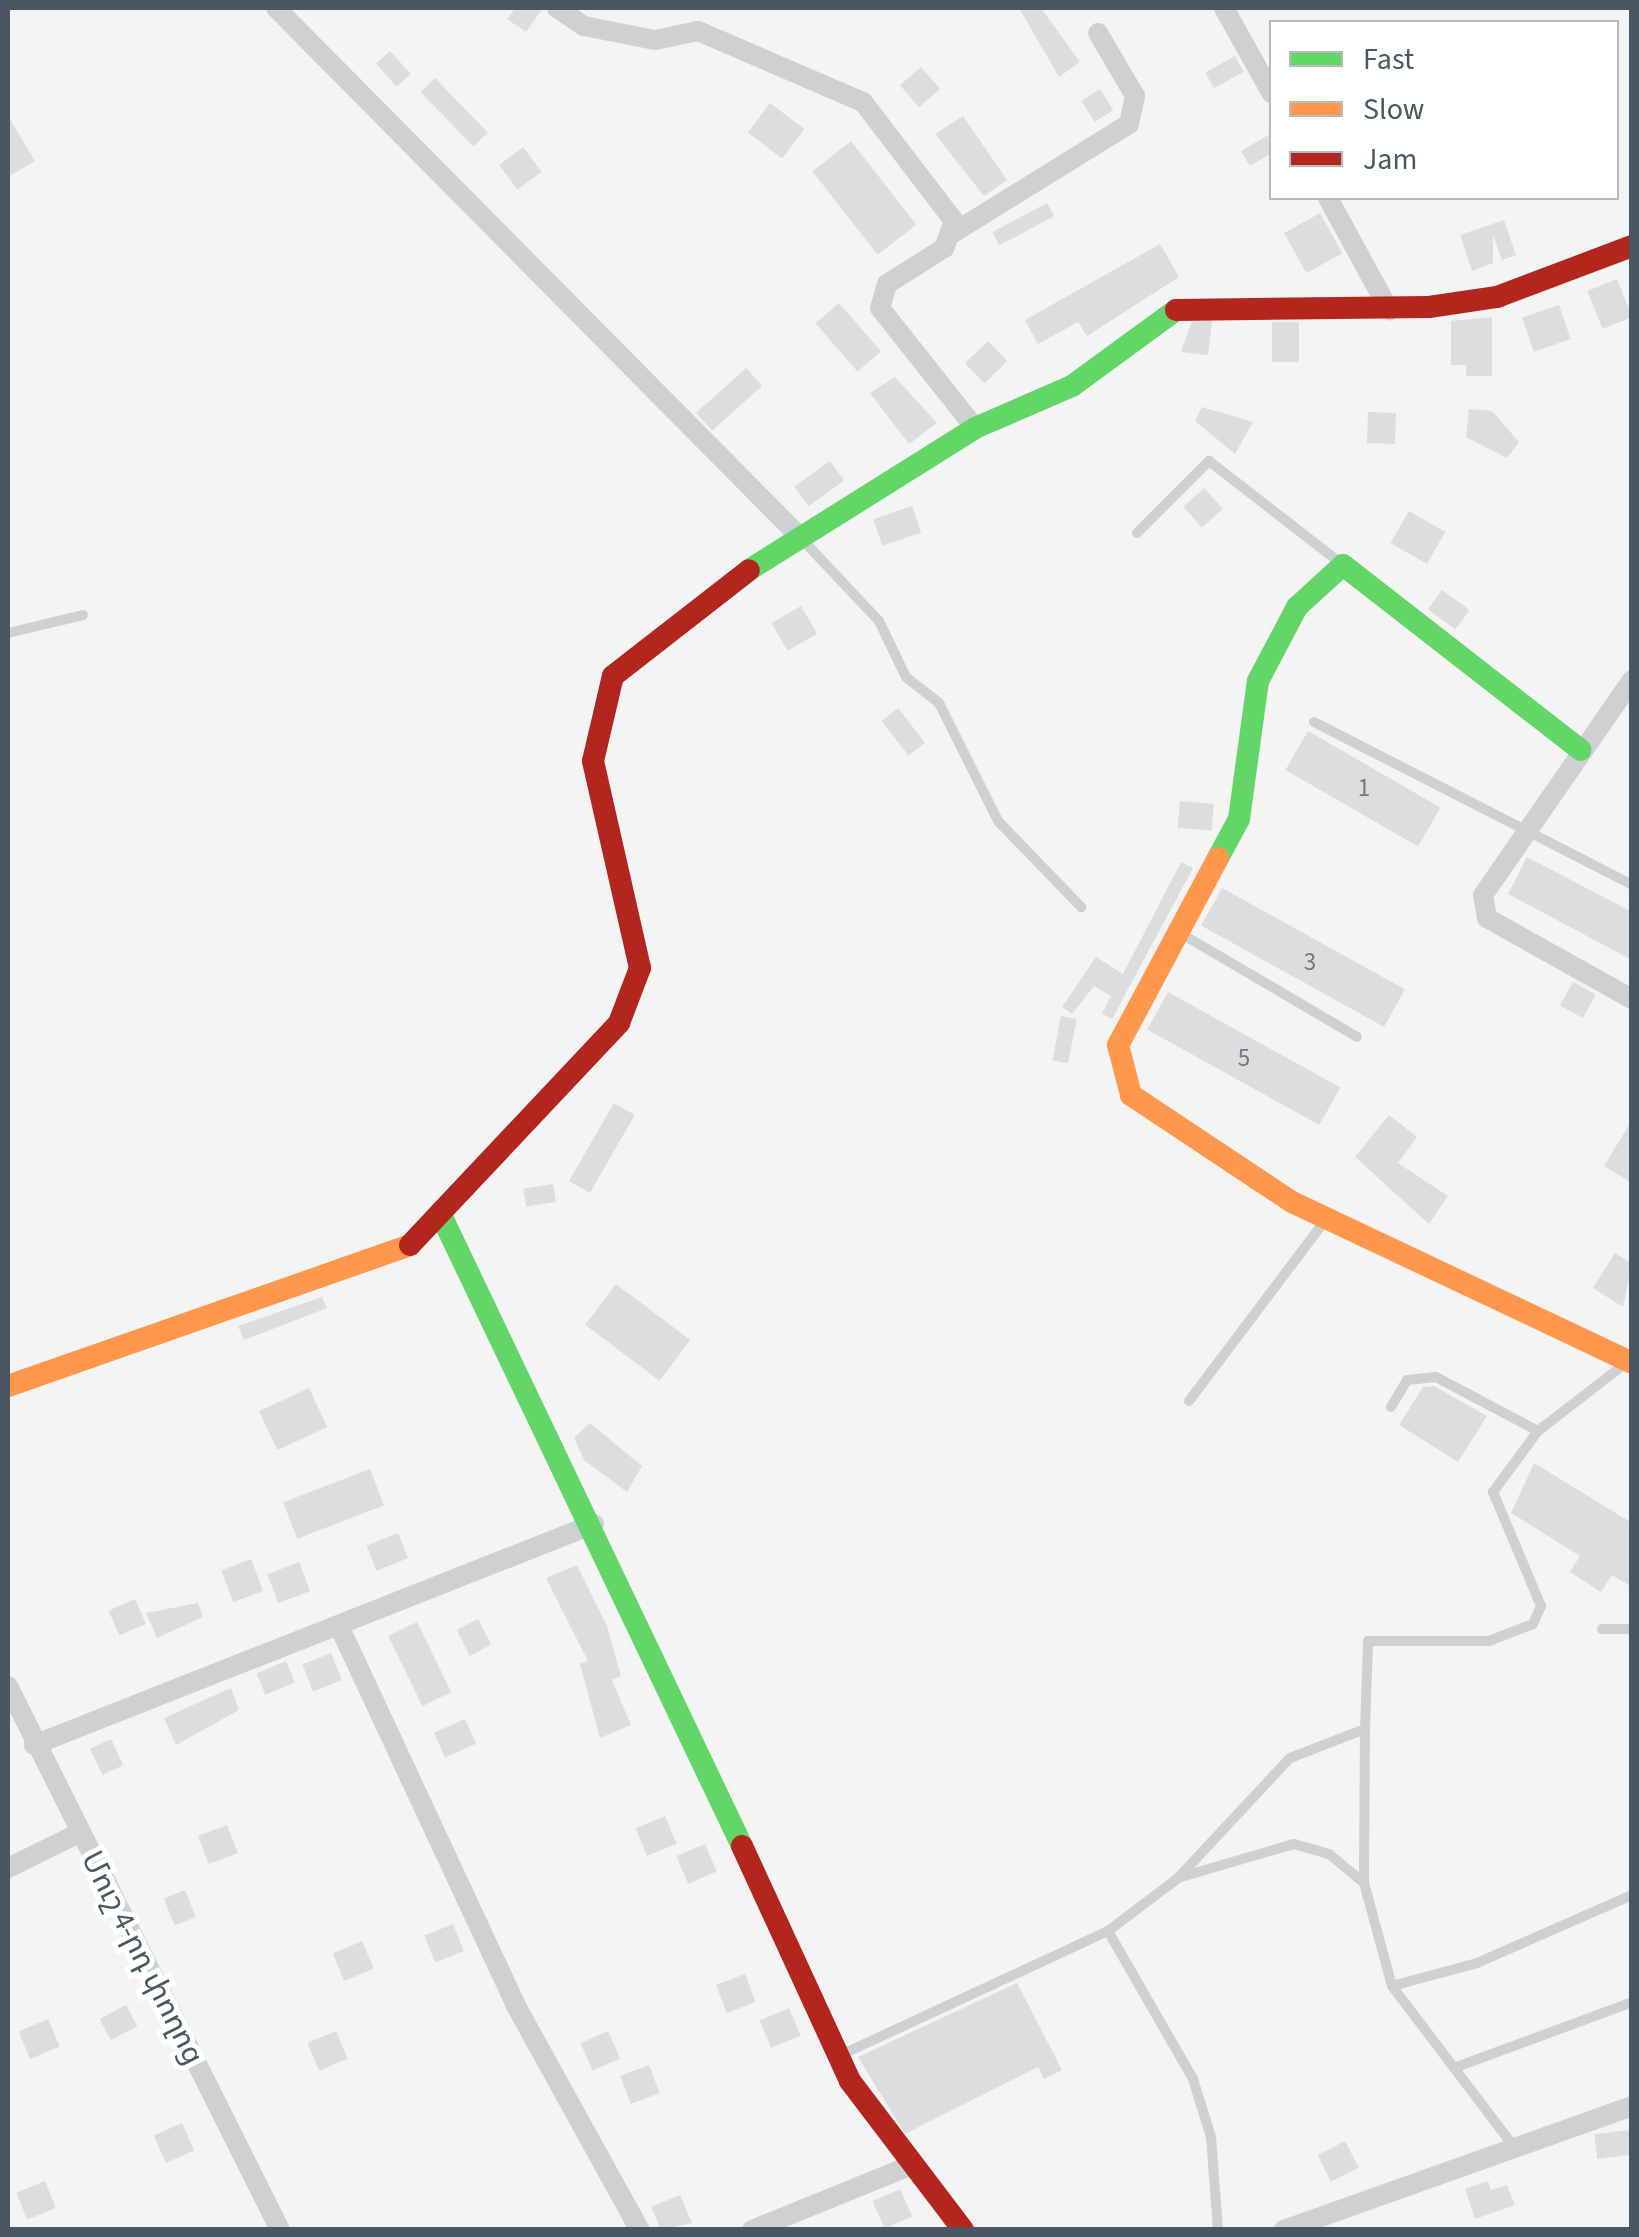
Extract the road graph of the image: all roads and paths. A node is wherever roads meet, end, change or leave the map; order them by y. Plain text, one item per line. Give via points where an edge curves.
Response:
1 (276, 8) edge
2 (557, 8) edge
3 (1224, 8) edge
4 (1098, 33) dead end
5 (1269, 89) edge
6 (1329, 200) edge
7 (954, 233) junction
8 (1632, 246) edge
9 (1389, 310) junction
10 (975, 428) junction
11 (1138, 533) dead end
12 (796, 534) junction
13 (1343, 565) junction
14 (83, 615) dead end
15 (8, 634) edge
16 (1632, 680) edge
17 (1624, 710) edge
18 (1314, 722) dead end
19 (1581, 750) junction
20 (1525, 826) junction
21 (1632, 885) edge
22 (1082, 907) dead end
23 (1179, 932) junction
24 (1632, 999) edge
25 (1357, 1037) dead end
26 (440, 1213) junction
27 (1329, 1214) junction
28 (1630, 1359) edge
29 (8, 1386) edge
30 (1189, 1400) dead end
31 (1391, 1407) dead end
32 (1538, 1431) junction
33 (594, 1524) junction
34 (340, 1628) junction
35 (1632, 1628) edge
36 (1602, 1629) dead end
37 (8, 1686) edge
38 (1365, 1730) junction
39 (34, 1744) junction
40 (79, 1833) junction
41 (8, 1868) edge
42 (1178, 1878) junction
43 (1364, 1883) junction
44 (1632, 1895) edge
45 (1108, 1931) junction
46 (1392, 1986) junction
47 (1632, 2002) edge
48 (843, 2054) junction
49 (1454, 2068) junction
50 (1632, 2106) edge
51 (1511, 2143) junction
52 (910, 2166) junction
53 (280, 2230) edge
54 (640, 2230) edge
55 (752, 2230) edge
56 (963, 2230) edge
57 (1218, 2230) edge
58 (1284, 2230) edge

1 - 12 street
2 - 7 street via 584,26 655,40 698,32 863,102 954,221
3 - 5 street
4 - 7 street via 1135,96 1129,124
6 - 9 street
7 - 10 street via 878,294
8 - 9 street via 1497,297
9 - 10 street via 1186,303 1072,386
10 - 12 street
11 - 13 lane via 1208,460
12 - 22 lane via 879,621 906,677 939,704 998,821
12 - 26 street via 612,676 593,761 640,968 619,1023
13 - 19 street
13 - 23 street via 1297,608 1258,680 1240,819
14 - 15 lane
16 - 17 street
17 - 19 street
18 - 20 lane
19 - 20 street
20 - 21 lane
20 - 24 street via 1492,870 1487,918
23 - 25 lane
23 - 27 street via 1118,1045 1131,1096 1292,1202
26 - 29 street via 407,1248
26 - 33 street
27 - 28 street
27 - 30 lane
28 - 32 lane
31 - 32 lane via 1407,1380 1436,1377
32 - 38 lane via 1493,1492 1541,1606 1533,1624 1488,1640 1368,1640
33 - 34 street
33 - 48 street
34 - 39 street
34 - 54 street via 515,2004
35 - 36 lane
37 - 39 street, Մուշ 4-րդ փողոց
38 - 42 lane via 1290,1758
38 - 43 lane
39 - 40 street, Մուշ 4-րդ փողոց
40 - 41 street
40 - 53 street, Մուշ 4-րդ փողոց
42 - 43 lane via 1294,1844 1328,1854
42 - 45 lane
43 - 46 lane
44 - 46 lane via 1477,1964
45 - 48 lane
45 - 57 lane via 1193,2080 1210,2137
46 - 49 lane
47 - 49 lane
48 - 52 street via 878,2129
49 - 51 lane
50 - 51 street
51 - 58 street
52 - 55 street
52 - 56 street

